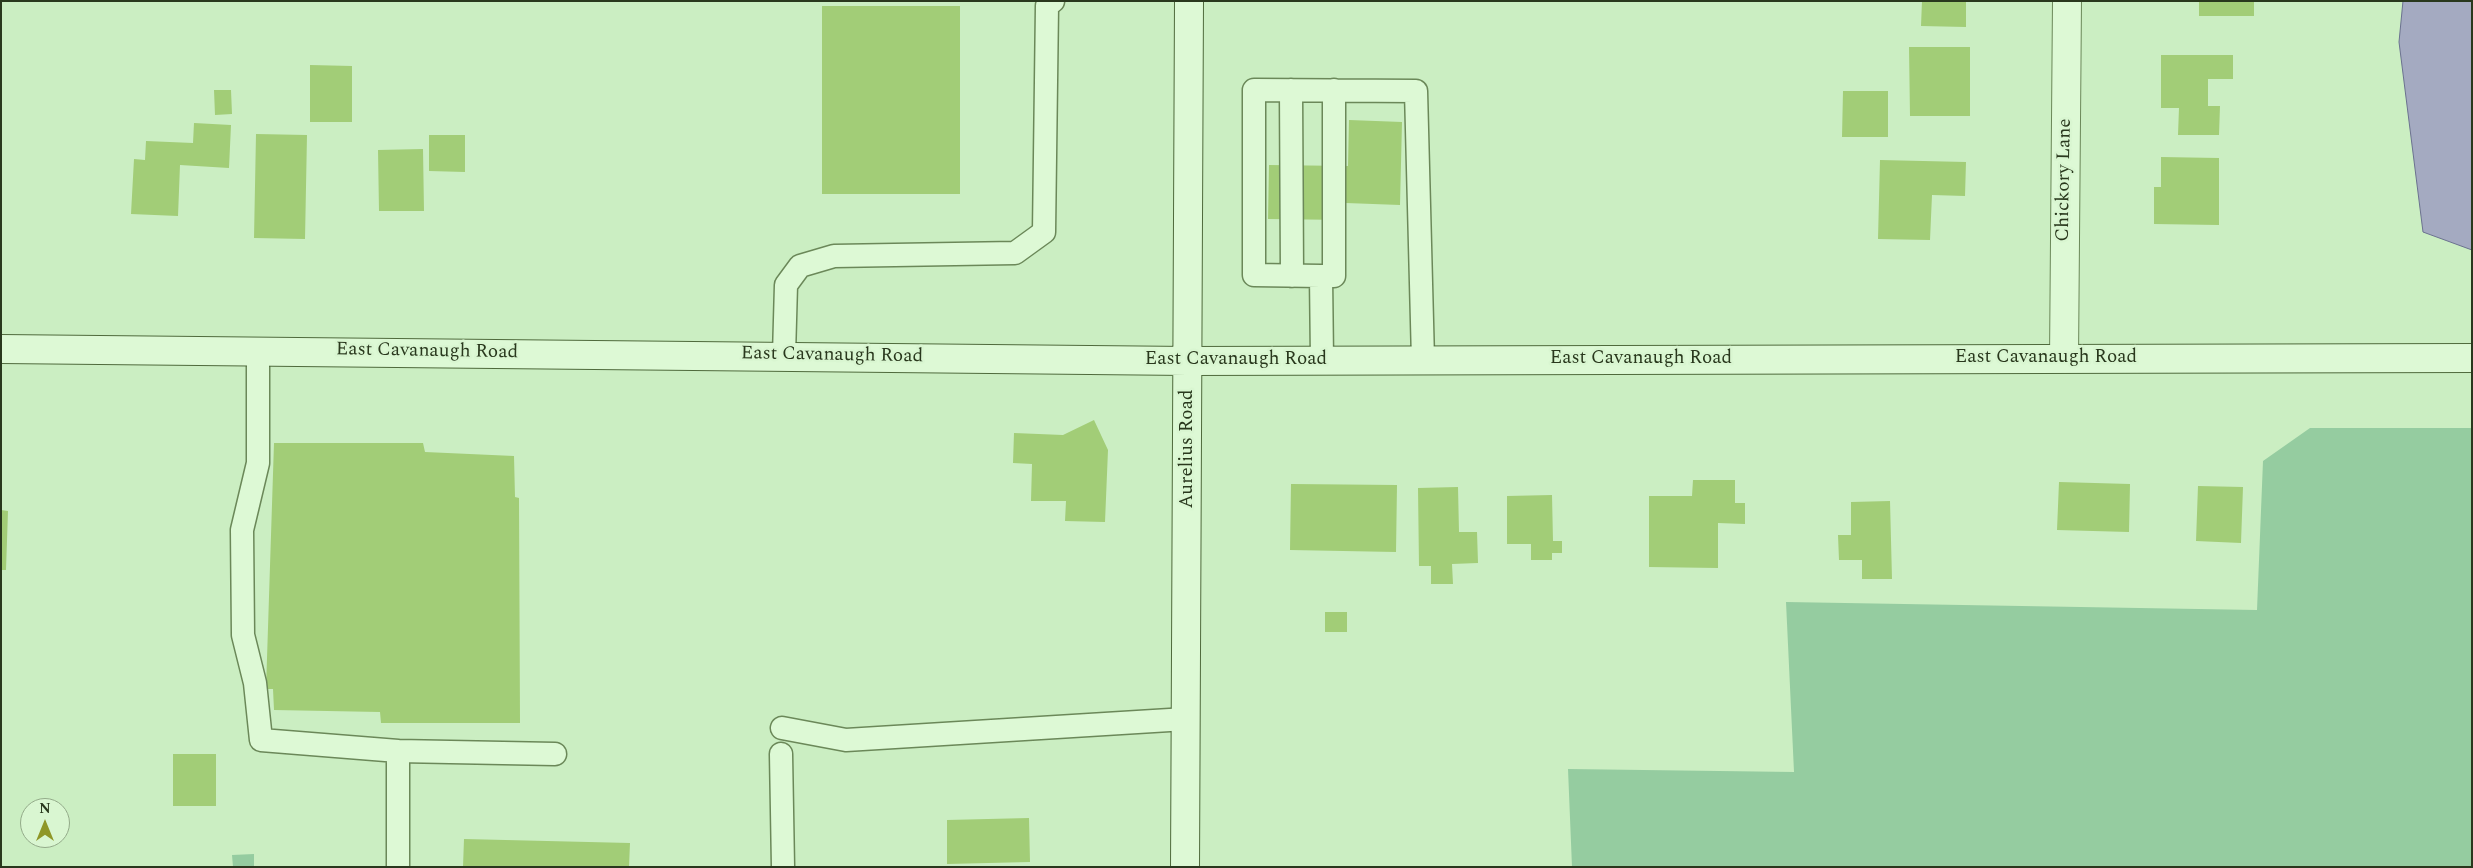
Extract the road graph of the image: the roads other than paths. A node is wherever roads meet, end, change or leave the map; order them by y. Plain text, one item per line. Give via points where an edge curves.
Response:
1 (1053, 1) edge
2 (1189, 1) edge
3 (2067, 1) edge
4 (1291, 90) junction
5 (1334, 90) junction
6 (1292, 276) junction
7 (1321, 276) junction
8 (1, 349) edge
9 (258, 351) junction
10 (784, 355) junction
11 (2064, 358) junction
12 (2472, 358) edge
13 (1322, 360) junction
14 (1423, 360) junction
15 (1188, 361) junction
16 (1186, 719) junction
17 (782, 728) dead end
18 (398, 751) junction
19 (555, 754) dead end
20 (781, 754) dead end
21 (398, 867) edge
22 (783, 867) edge
23 (1185, 867) edge

1 - 10 lane via 1047,6 1044,232 1016,253 834,256 800,266 786,285
2 - 15 street, Aurelius Road
3 - 11 street, Chickory Lane
4 - 5 lane
4 - 6 lane
4 - 6 lane via 1254,90 1254,275
5 - 7 lane via 1334,276
5 - 14 lane via 1416,91
6 - 7 lane
7 - 13 lane
8 - 9 street, East Cavanaugh Road
9 - 10 street, East Cavanaugh Road
9 - 18 lane via 258,463 242,530 243,635 255,684 261,740
10 - 15 street, East Cavanaugh Road
11 - 12 street, East Cavanaugh Road
11 - 14 street, East Cavanaugh Road
13 - 14 street, East Cavanaugh Road
13 - 15 street, East Cavanaugh Road
15 - 16 street, Aurelius Road
16 - 17 lane via 846,740
16 - 23 street, Aurelius Road
18 - 19 lane
18 - 21 lane
20 - 22 lane

